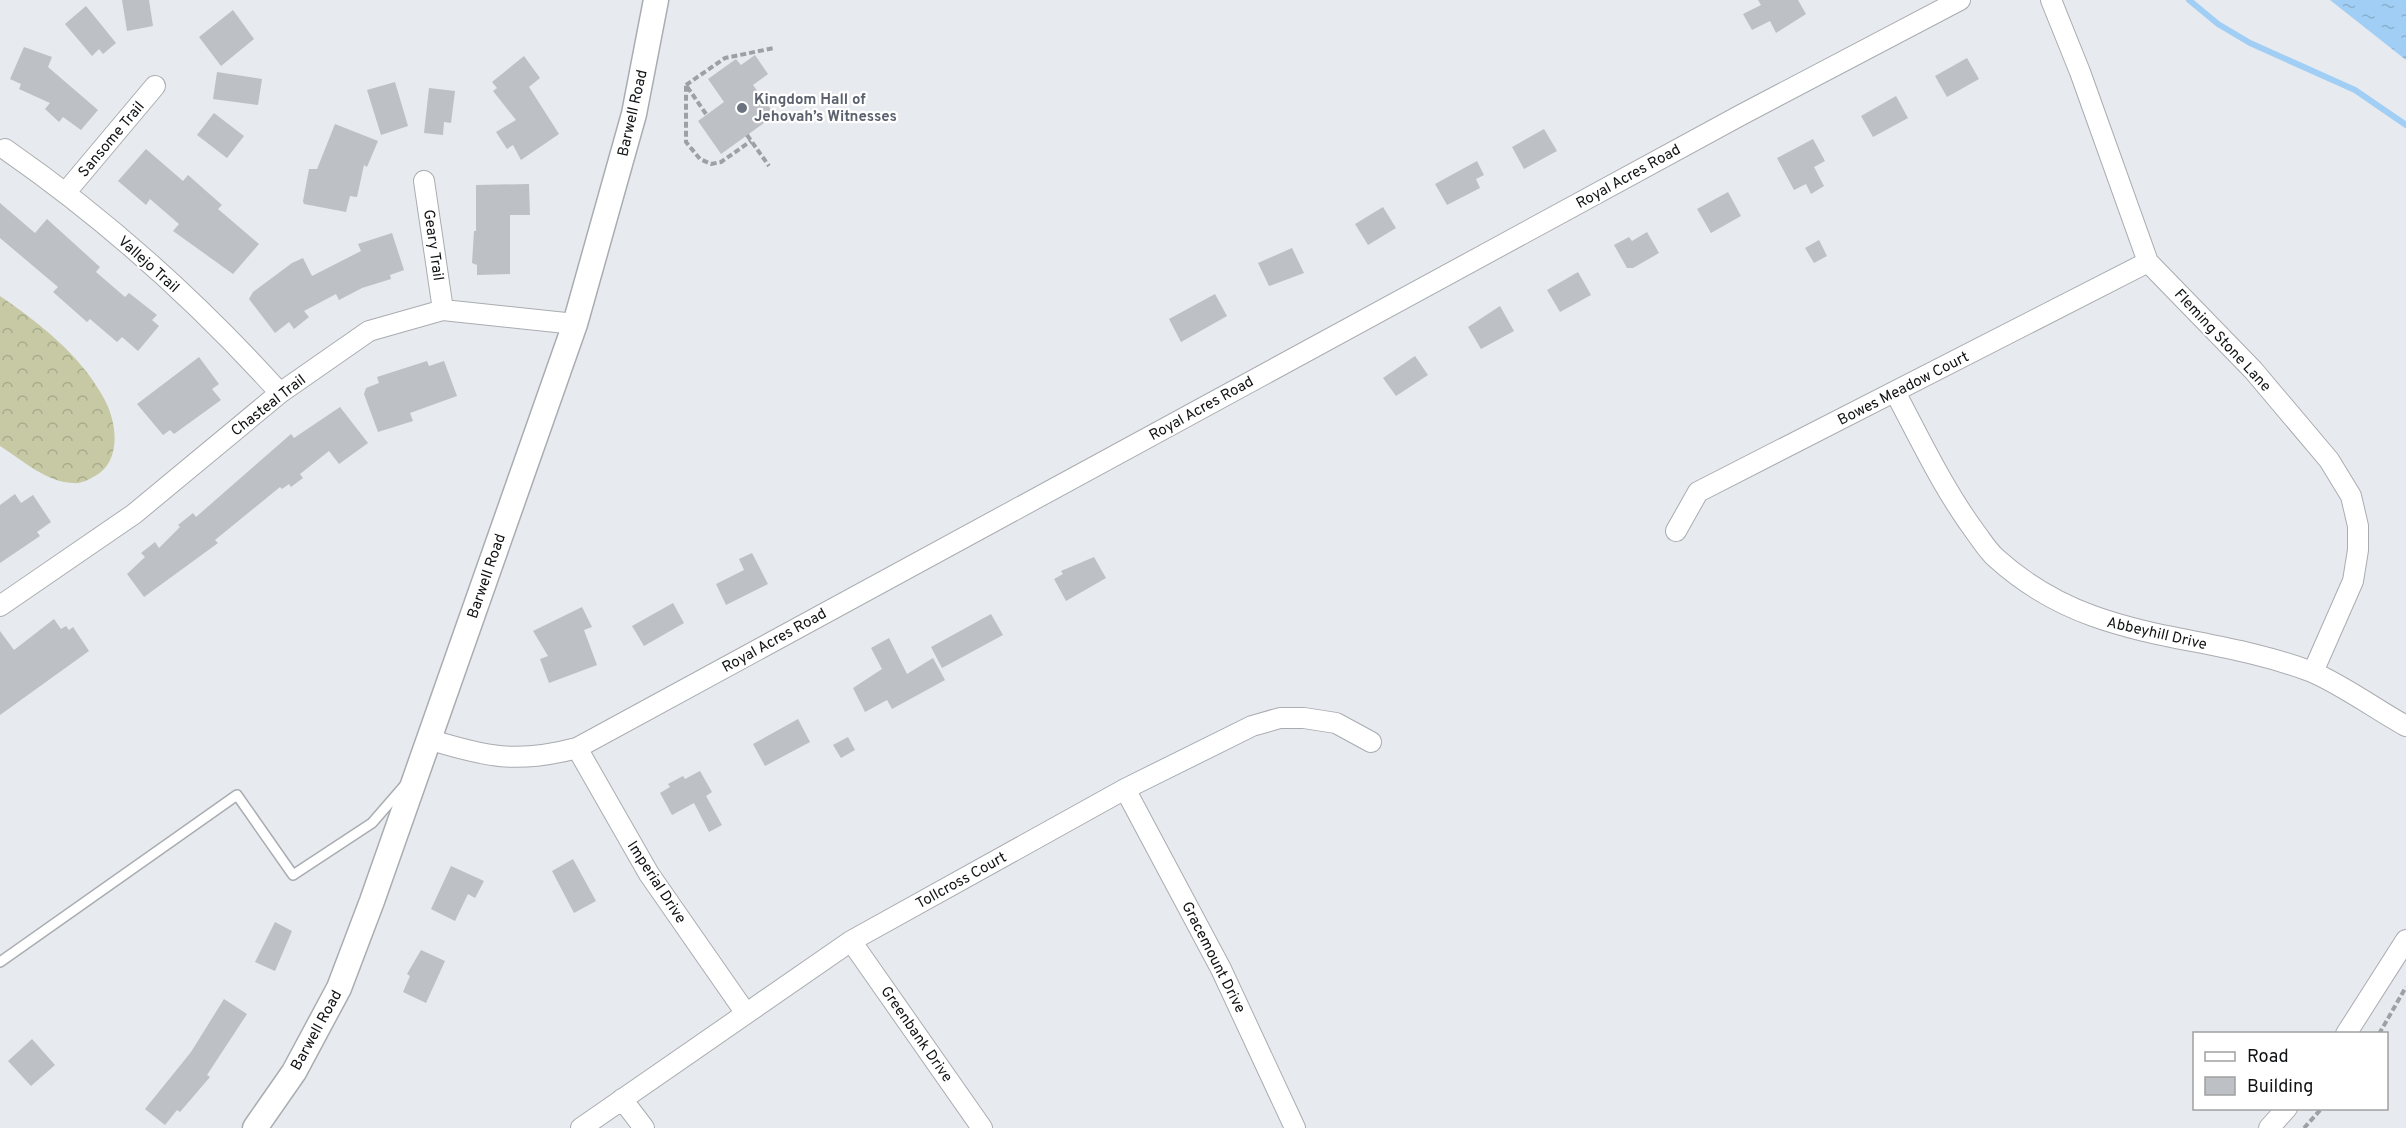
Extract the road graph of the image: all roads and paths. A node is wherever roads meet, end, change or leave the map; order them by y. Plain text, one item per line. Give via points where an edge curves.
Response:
1 (656, 0) edge
2 (1960, 0) edge
3 (2051, 0) edge
4 (774, 48) dead end
5 (155, 86) dead end
6 (686, 86) junction
7 (706, 114) dead end
8 (747, 135) dead end
9 (751, 141) junction
10 (5, 149) dead end
11 (769, 166) dead end
12 (424, 181) dead end
13 (66, 192) junction
14 (2148, 262) junction
15 (443, 310) junction
16 (575, 324) junction
17 (1894, 392) junction
18 (280, 393) junction
19 (1676, 531) dead end
20 (0, 606) edge
21 (2313, 672) junction
22 (2406, 726) edge
23 (429, 739) junction
24 (1371, 742) dead end
25 (577, 747) junction
26 (416, 772) junction
27 (1125, 789) junction
28 (2406, 940) edge
29 (851, 941) junction
30 (0, 962) edge
31 (2406, 987) edge
32 (745, 1012) junction
33 (2347, 1032) edge
34 (2380, 1032) edge
35 (622, 1099) junction
36 (2285, 1110) edge
37 (2320, 1110) edge
38 (255, 1128) edge
39 (581, 1128) edge
40 (644, 1128) edge
41 (982, 1128) edge
42 (1295, 1128) edge
43 (2269, 1128) edge
44 (2304, 1128) edge

1 - 16 street, Barwell Road via 634,114
2 - 25 street, Royal Acres Road via 1720,126
3 - 14 street, Fleming Stone Lane
4 - 6 path via 725,57
5 - 13 street, Sansome Trail
6 - 7 path
6 - 9 path via 686,142 700,159 711,164 721,162
8 - 9 path
9 - 11 path
10 - 13 street, Vallejo Trail
12 - 15 street, Geary Trail
13 - 18 street, Vallejo Trail via 224,331
14 - 17 street, Bowes Meadow Court
14 - 21 street, Fleming Stone Lane via 2253,370 2330,460 2351,496 2358,526 2353,581
15 - 16 street, Chasteal Trail
15 - 18 street, Chasteal Trail via 369,331
16 - 23 street, Barwell Road
17 - 19 street, Bowes Meadow Court via 1698,492
17 - 21 street, Abbeyhill Drive via 1962,514 1994,557 2036,589 2075,610 2121,627 2216,646
18 - 20 street, Chasteal Trail via 134,514
21 - 22 street, Abbeyhill Drive
23 - 25 street, Royal Acres Road via 505,759 543,757
23 - 26 street, Barwell Road
24 - 27 street, Tollcross Court via 1336,723 1280,718 1252,726
25 - 32 street, Imperial Drive via 649,874
26 - 30 lane via 372,823 293,875 237,795
26 - 38 street, Barwell Road via 339,988 294,1072
27 - 29 street, Tollcross Court
27 - 42 street, Gracemount Drive via 1221,969
28 - 33 street
29 - 32 street, Tollcross Court
29 - 41 street, Greenbank Drive
31 - 34 path
32 - 35 street, Tollcross Court
35 - 39 street, Tollcross Court
35 - 40 street
36 - 43 street
37 - 44 path

